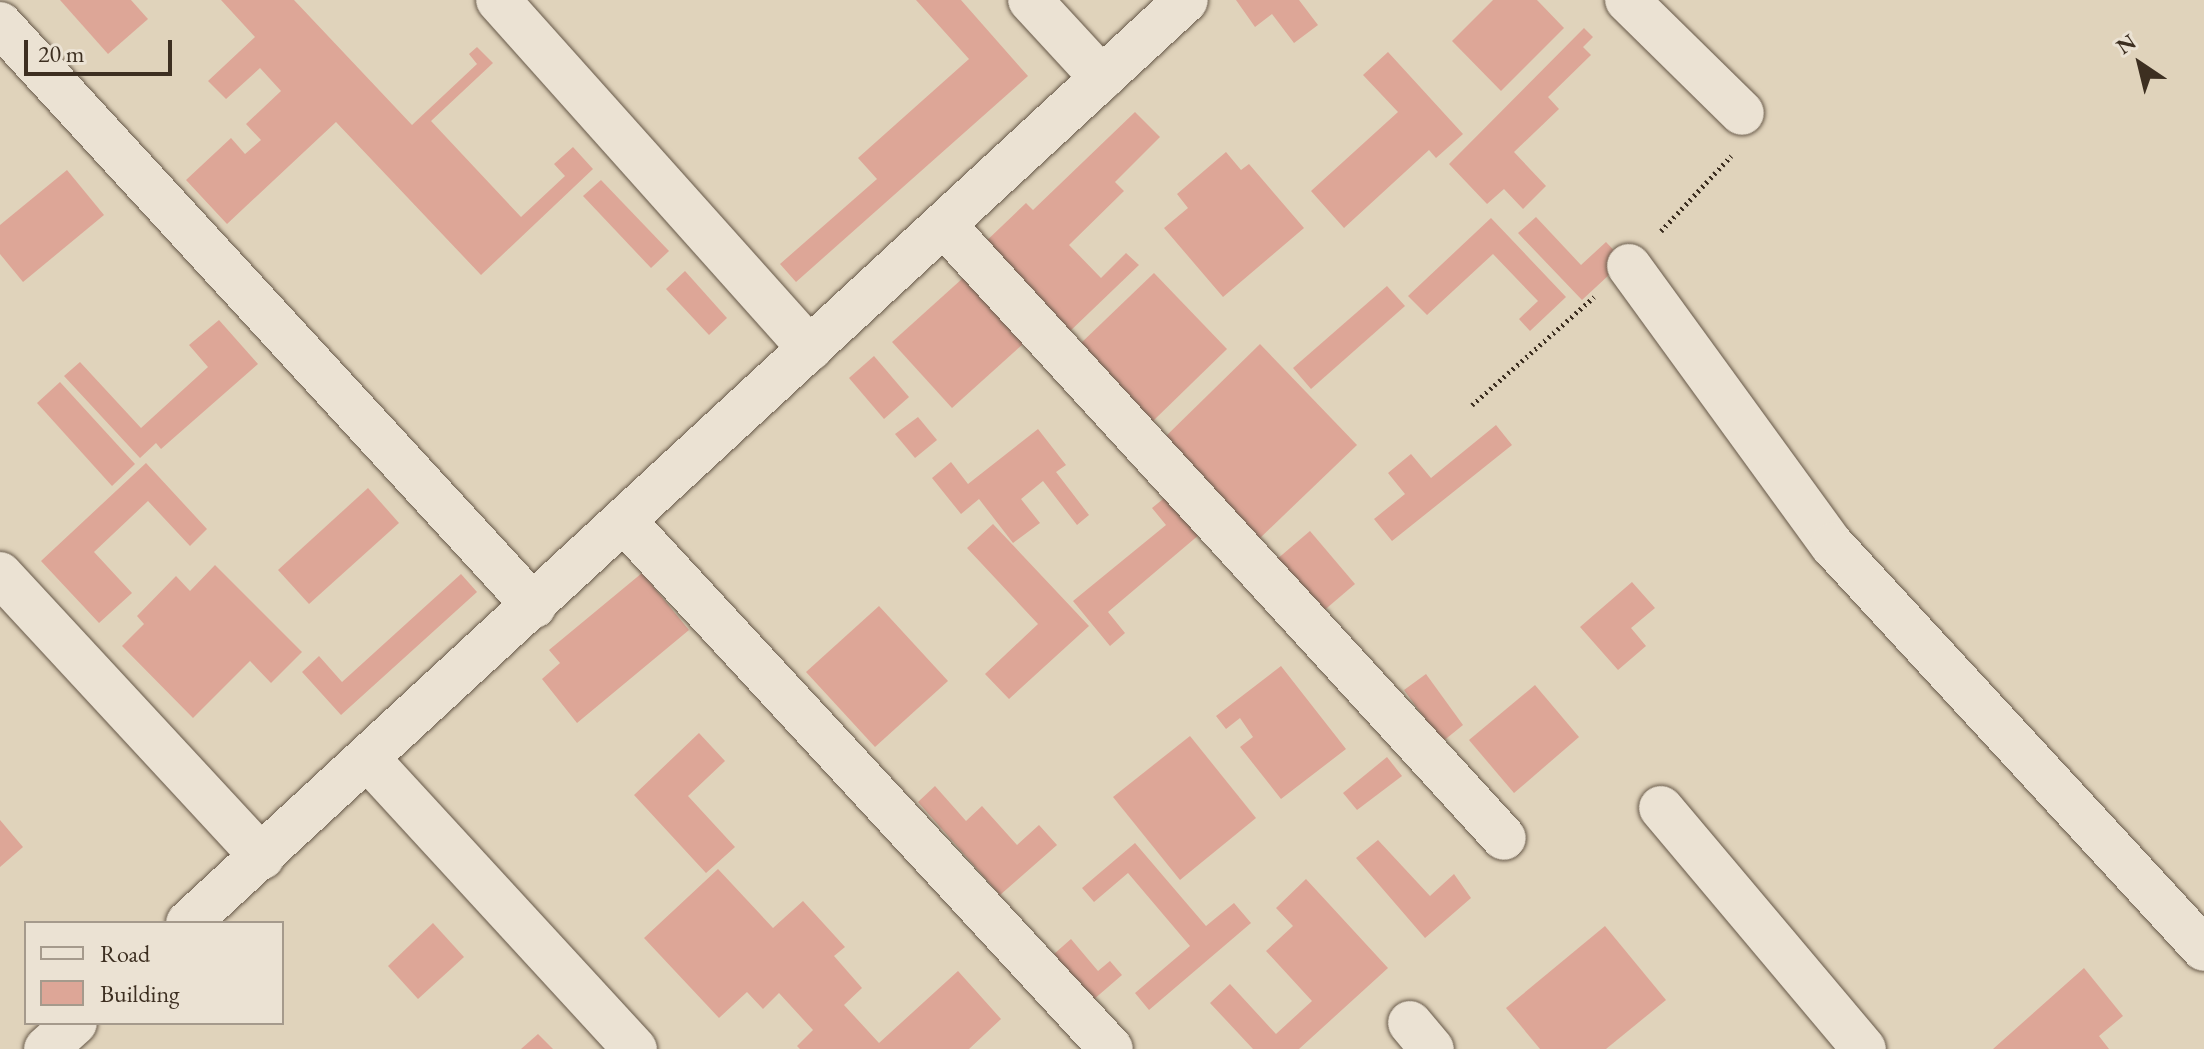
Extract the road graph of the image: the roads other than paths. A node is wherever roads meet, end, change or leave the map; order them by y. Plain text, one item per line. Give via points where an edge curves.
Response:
1 (498, 0) edge
2 (1030, 0) edge
3 (1186, 0) edge
4 (1627, 0) edge
5 (0, 24) edge
6 (1102, 78) junction
7 (1742, 113) road end
8 (944, 225) junction
9 (1629, 266) road end
10 (810, 349) junction
11 (624, 521) junction
12 (0, 574) edge
13 (534, 606) junction
14 (369, 760) junction
15 (1661, 808) dead end
16 (1504, 838) dead end
17 (262, 857) junction
18 (190, 921) edge
19 (2204, 949) edge
20 (73, 1025) edge
21 (46, 1049) edge
22 (635, 1049) edge
23 (1111, 1049) edge
24 (1864, 1049) edge

1 - 10 street
2 - 6 street
3 - 6 street
4 - 7 street
5 - 13 street
6 - 8 street
8 - 10 street
8 - 16 street
9 - 19 street via 1832,545
10 - 11 street
11 - 13 street
11 - 23 street
12 - 17 street
13 - 14 street
14 - 17 street
14 - 22 street
15 - 24 street
17 - 18 street
20 - 21 street

